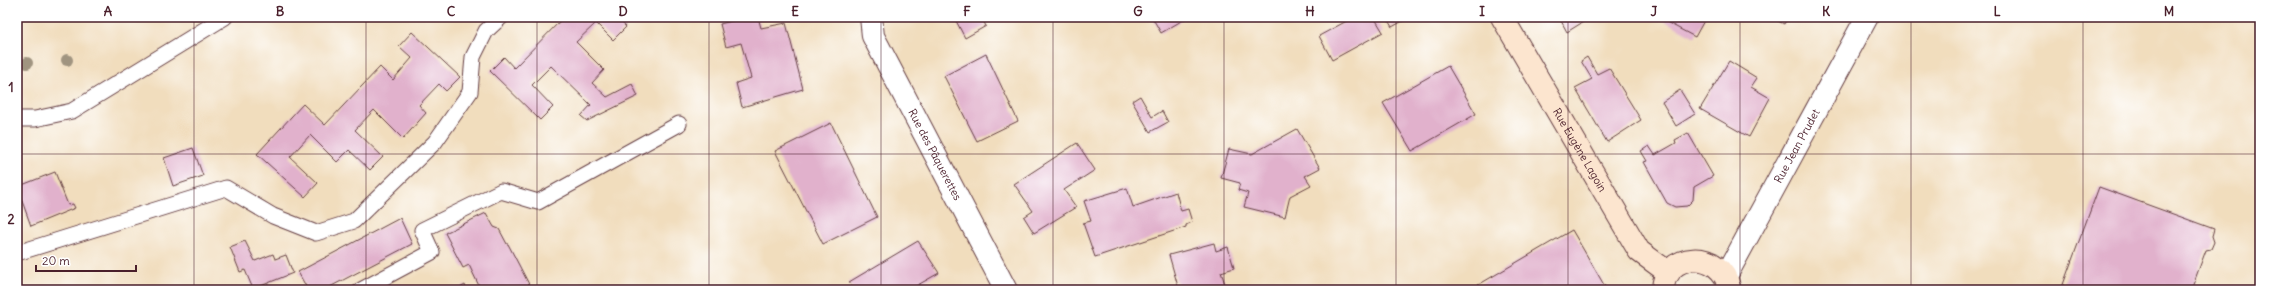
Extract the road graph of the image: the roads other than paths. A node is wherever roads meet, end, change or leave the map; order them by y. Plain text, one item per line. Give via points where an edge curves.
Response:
1 (225, 17) edge
2 (501, 17) edge
3 (871, 17) edge
4 (1502, 17) edge
5 (1867, 17) edge
6 (17, 119) edge
7 (679, 124) dead end
8 (17, 253) edge
9 (1666, 281) edge
10 (1728, 283) edge
11 (361, 290) edge
12 (1006, 290) edge

1 - 6 lane via 72,111 35,119
2 - 8 lane via 486,31 473,57 470,92 435,142 354,221 316,233 273,216 226,188
3 - 12 street, Rue des Pâquerettes via 873,36
4 - 9 street, Rue Eugène Lagoin via 1639,251
5 - 10 street, Rue Jean Prudet
7 - 11 lane via 538,202 501,191 422,230 432,252
9 - 10 street via 1679,263 1693,259 1707,260 1720,267

